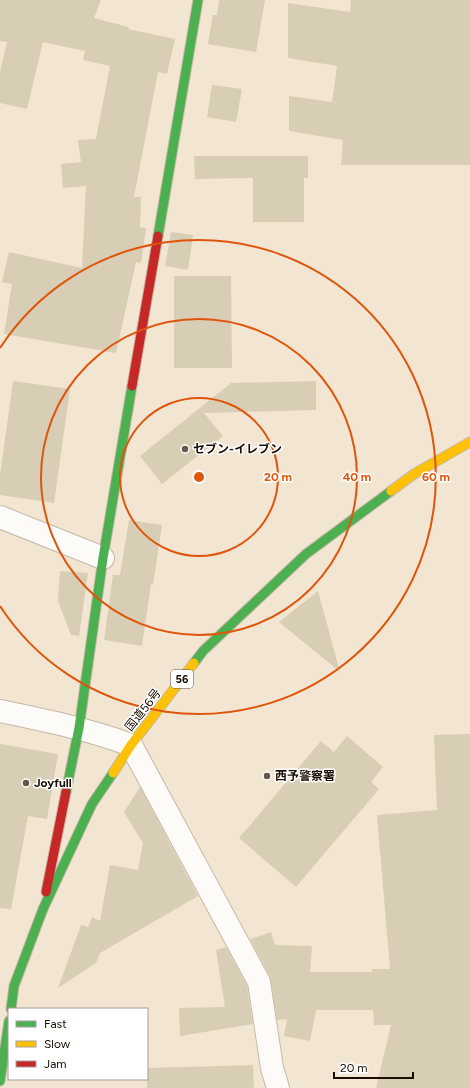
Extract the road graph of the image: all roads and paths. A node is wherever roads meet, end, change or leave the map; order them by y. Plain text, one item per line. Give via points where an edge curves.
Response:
1 (198, 0) edge
2 (470, 442) edge
3 (0, 517) edge
4 (103, 558) junction
5 (0, 711) edge
6 (79, 728) junction
7 (131, 745) junction
8 (43, 909) junction
9 (11, 1008) edge
10 (8, 1028) edge
11 (0, 1081) edge
12 (278, 1088) edge

1 - 4 main road
2 - 7 main road, 国道56号 / 56 via 414,474 306,554 203,651
3 - 4 street
4 - 6 main road
5 - 6 street
6 - 7 street
6 - 8 main road
7 - 8 main road, 国道56号 / 56 via 92,804
7 - 12 street via 259,982 272,1068
8 - 9 main road, 国道56号 / 56 via 14,986
10 - 11 main road

